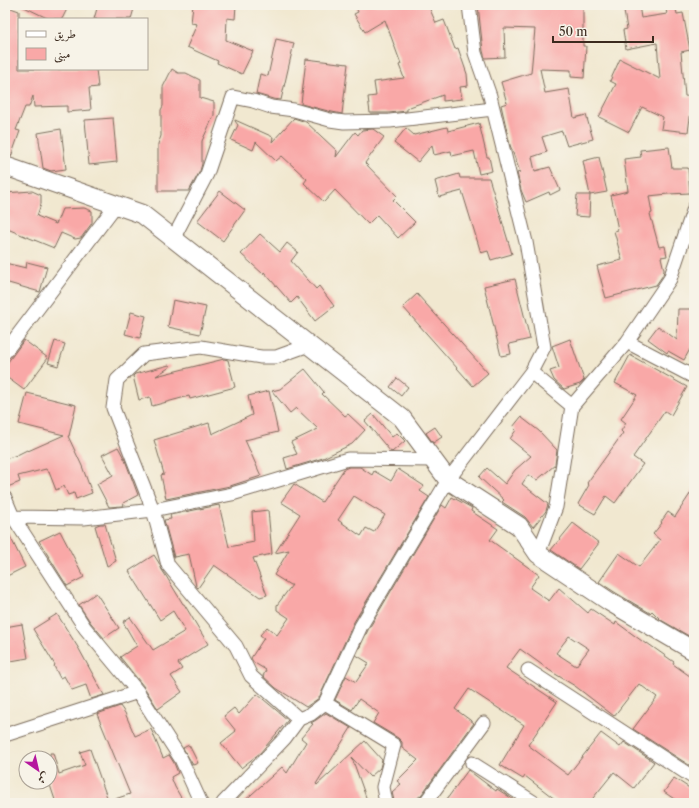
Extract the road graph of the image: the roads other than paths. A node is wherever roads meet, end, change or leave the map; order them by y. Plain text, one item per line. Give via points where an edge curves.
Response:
1 (469, 5) edge
2 (493, 109) junction
3 (5, 166) edge
4 (116, 205) junction
5 (694, 208) edge
6 (173, 239) junction
7 (627, 342) junction
8 (309, 345) junction
9 (5, 352) edge
10 (531, 372) junction
11 (694, 377) edge
12 (572, 406) junction
13 (433, 460) junction
14 (448, 480) junction
15 (5, 498) edge
16 (153, 510) junction
17 (9, 514) edge
18 (538, 554) junction
19 (694, 651) edge
20 (528, 670) dead end
21 (138, 692) junction
22 (325, 703) junction
23 (299, 719) junction
24 (484, 723) dead end
25 (5, 735) edge
26 (472, 763) dead end
27 (694, 778) edge
28 (225, 802) edge
29 (201, 803) edge
30 (386, 803) edge
31 (425, 803) edge
32 (535, 803) edge

1 - 2 street via 475,54
2 - 6 street via 390,121 344,122 233,97 207,174
2 - 10 street via 526,242 544,347
3 - 4 street
4 - 6 street via 142,214
4 - 9 street
5 - 7 street via 670,279
6 - 8 street
7 - 11 street
7 - 12 street
8 - 13 street via 402,418
8 - 16 street via 276,357 201,347 144,354 117,380 113,408
10 - 12 street
10 - 14 street
12 - 18 street via 556,507
13 - 14 street
13 - 16 street via 348,459 232,494
14 - 18 street via 519,526
14 - 22 street via 361,626
15 - 17 street
16 - 17 street via 84,518
16 - 23 street via 168,565 236,646 251,676
17 - 21 street via 85,628
18 - 19 street via 610,602
20 - 27 street
21 - 25 street
21 - 29 street via 181,759
22 - 23 street via 312,714
22 - 30 street via 394,745 383,787
23 - 28 street via 285,738
24 - 31 street
26 - 32 street

